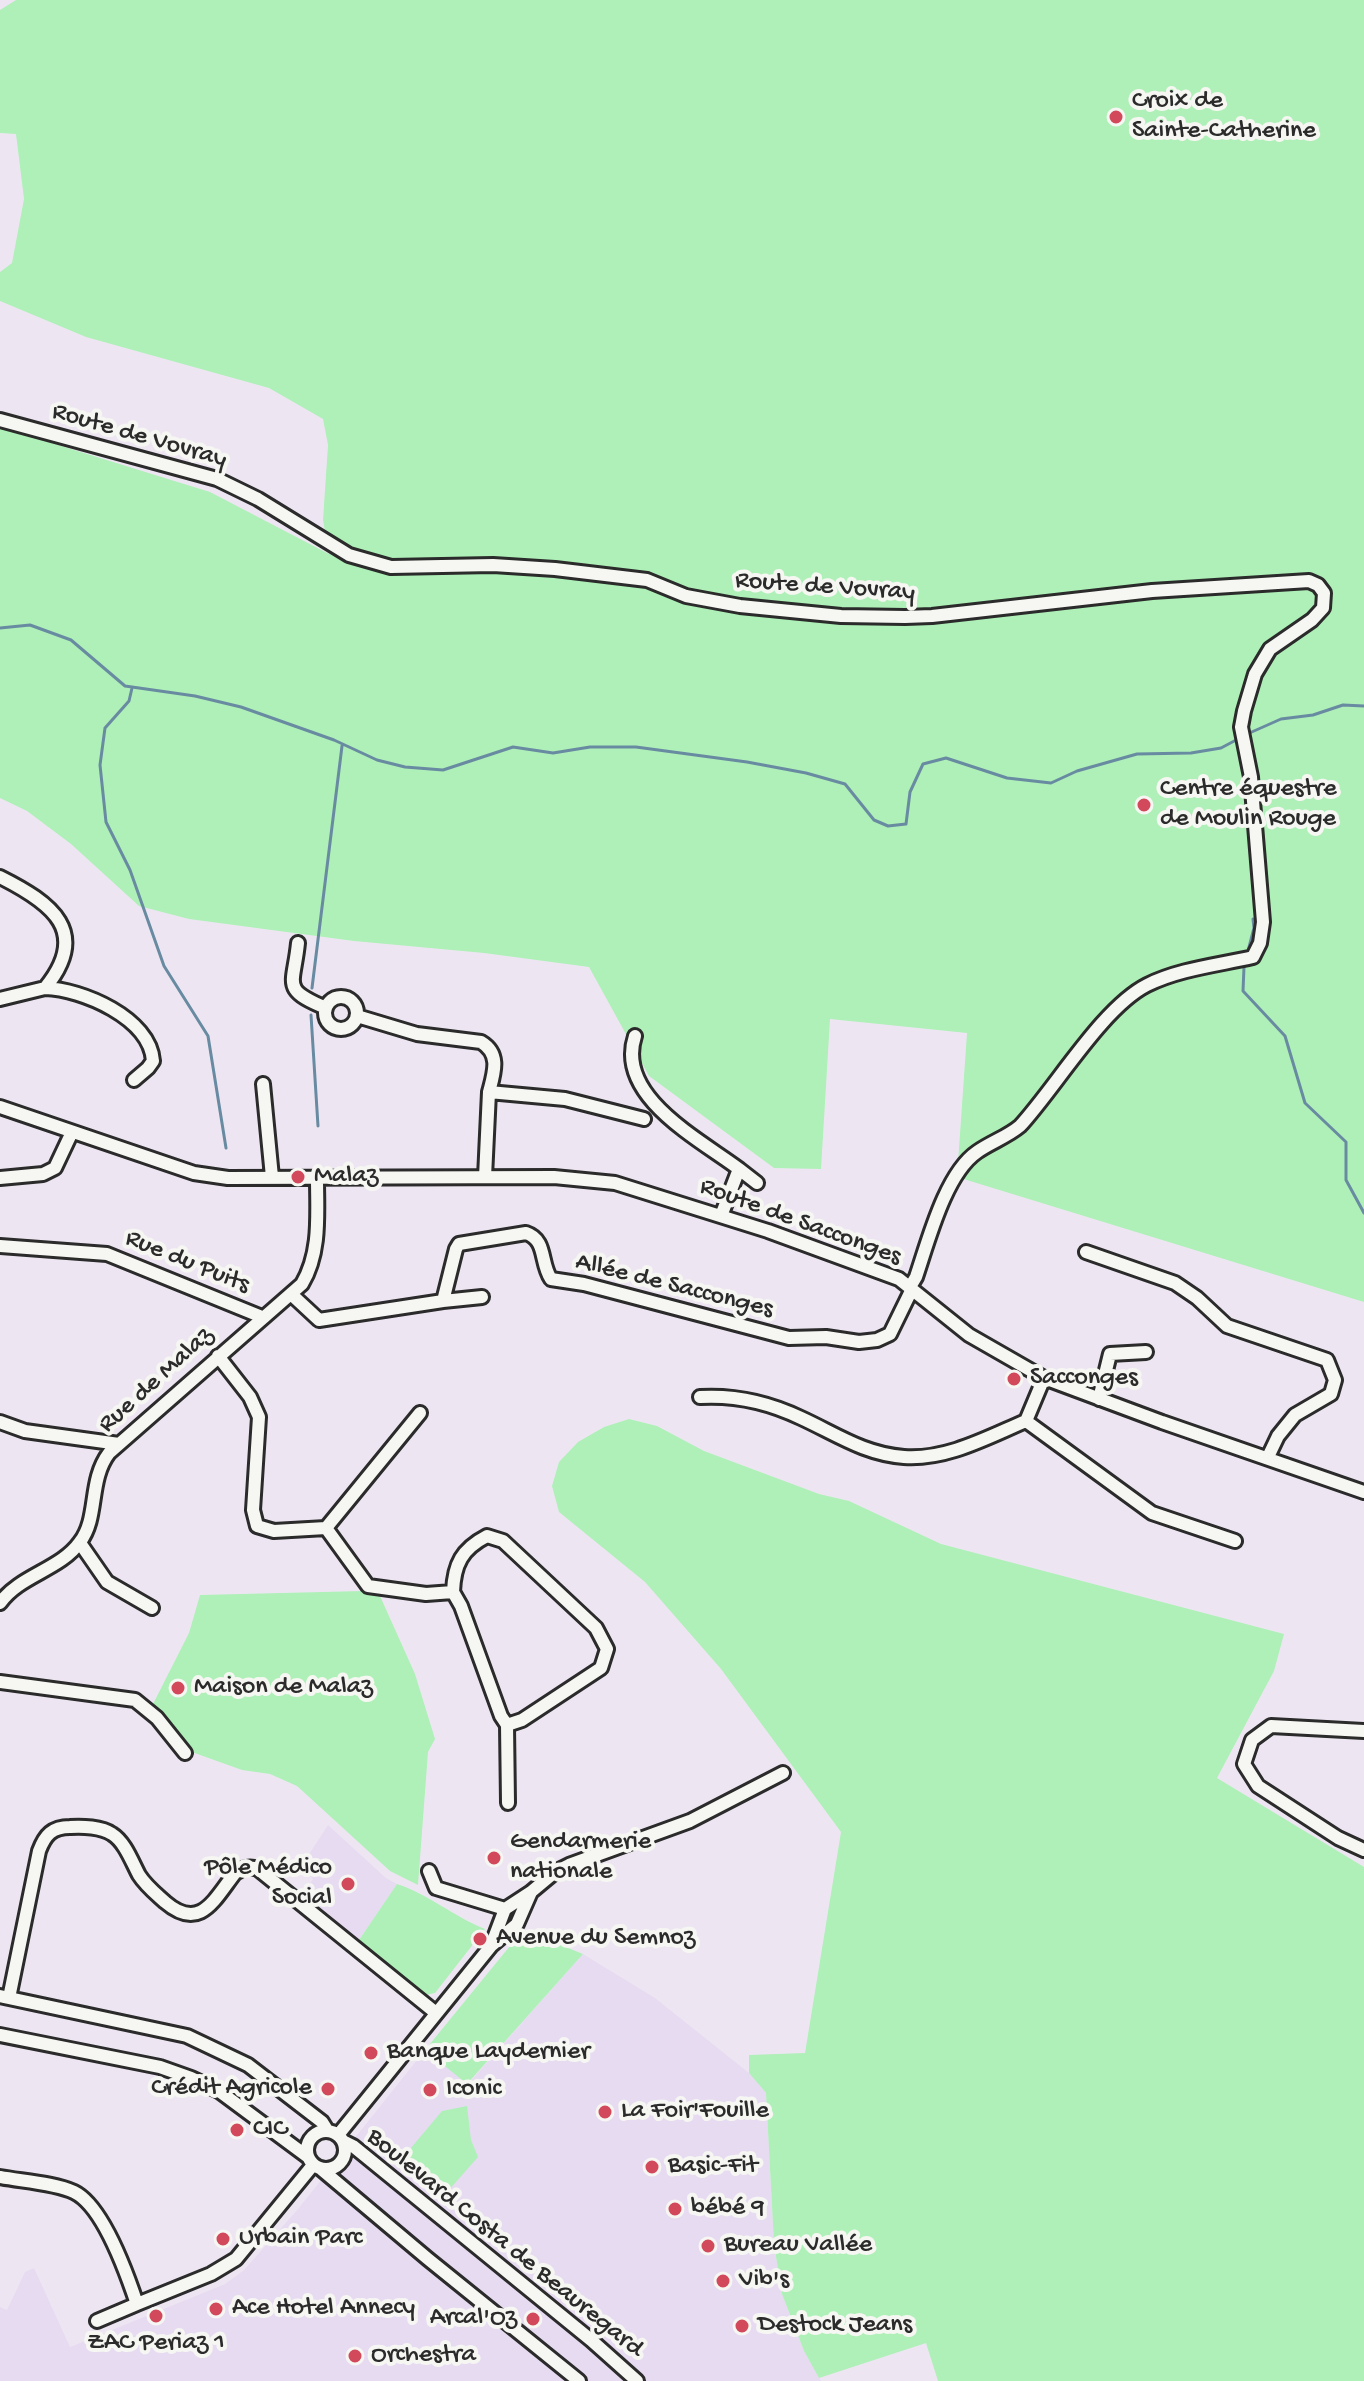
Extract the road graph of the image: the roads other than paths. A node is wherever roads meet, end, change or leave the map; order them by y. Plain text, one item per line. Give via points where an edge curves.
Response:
1 (0, 420) edge
2 (0, 877) edge
3 (298, 943) dead end
4 (45, 988) junction
5 (0, 999) edge
6 (326, 1008) junction
7 (357, 1016) junction
8 (635, 1036) dead end
9 (134, 1080) dead end
10 (263, 1084) dead end
11 (489, 1092) junction
12 (0, 1107) edge
13 (644, 1119) dead end
14 (72, 1132) junction
15 (739, 1169) junction
16 (272, 1177) junction
17 (485, 1177) junction
18 (0, 1178) edge
19 (317, 1178) junction
20 (757, 1183) dead end
21 (721, 1216) junction
22 (0, 1246) edge
23 (1086, 1252) dead end
24 (911, 1288) junction
25 (291, 1294) junction
26 (482, 1297) dead end
27 (443, 1301) junction
28 (262, 1317) junction
29 (1146, 1352) dead end
30 (218, 1356) junction
31 (1044, 1378) junction
32 (700, 1397) dead end
33 (1099, 1399) junction
34 (420, 1413) dead end
35 (1026, 1421) junction
36 (0, 1422) edge
37 (119, 1444) junction
38 (1268, 1457) junction
39 (1364, 1492) edge
40 (326, 1528) junction
41 (1235, 1541) dead end
42 (80, 1543) junction
43 (453, 1592) junction
44 (0, 1603) edge
45 (152, 1608) dead end
46 (0, 1682) edge
47 (507, 1725) junction
48 (1364, 1731) edge
49 (185, 1753) dead end
50 (783, 1773) dead end
51 (508, 1803) dead end
52 (1364, 1850) edge
53 (429, 1871) dead end
54 (531, 1892) junction
55 (505, 1909) junction
56 (491, 1946) junction
57 (5, 1997) edge
58 (436, 2013) junction
59 (0, 2035) edge
60 (0, 2041) edge
61 (336, 2135) junction
62 (314, 2163) junction
63 (0, 2177) edge
64 (137, 2304) junction
65 (97, 2321) dead end
66 (579, 2381) edge
67 (637, 2381) edge

1 - 24 street, Route de Vovray via 217,479 349,555 391,567 493,565 623,576 713,601 841,616 932,616 1152,591 1309,581 1318,585 1324,593 1323,608 1270,649 1246,700 1243,734 1263,922 1253,957 1170,975 1125,1000 1020,1126 964,1163
2 - 4 street via 43,903 64,928 64,961
3 - 6 street via 293,988
4 - 5 street
4 - 9 street via 89,997 131,1023 148,1043 153,1061
6 - 7 street via 345,998
6 - 7 street via 334,1028 349,1028
7 - 11 street via 417,1034 481,1042 494,1056
8 - 15 street via 630,1057 646,1094
10 - 16 street
11 - 13 street via 565,1099
11 - 17 street
12 - 14 street, Route de Sacconges
14 - 16 street, Route de Sacconges via 194,1173
14 - 18 street via 55,1168
15 - 20 street
15 - 21 street
16 - 19 street, Route de Sacconges
17 - 19 street, Route de Sacconges
17 - 21 street, Route de Sacconges via 585,1178
19 - 25 street, Rue de Malaz via 312,1264
21 - 24 street, Route de Sacconges via 899,1279
22 - 28 street, Rue du Puits via 107,1254
23 - 38 street via 1175,1283 1227,1326 1327,1360 1335,1380 1331,1394 1295,1415
24 - 27 street, Allée de Sacconges via 886,1336 869,1342 789,1338 551,1279 540,1243 526,1233 459,1244
24 - 31 street, Route de Sacconges via 969,1335
25 - 27 street via 319,1320
25 - 28 street, Rue de Malaz
26 - 27 street
28 - 30 street, Rue de Malaz
29 - 33 street via 1110,1354
30 - 37 street, Rue de Malaz
30 - 40 street via 259,1417 253,1510 257,1526 274,1531
31 - 33 street, Route de Sacconges
31 - 35 street
32 - 35 street via 764,1403 859,1448 905,1457 947,1452
33 - 38 street, Route de Sacconges
34 - 40 street
35 - 41 street via 1152,1513
36 - 37 street via 25,1431
37 - 42 street, Rue de Malaz via 97,1474
38 - 39 street, Route de Sacconges
40 - 43 street via 368,1586
42 - 44 street
42 - 45 street via 107,1582
43 - 47 street
43 - 47 street via 454,1570 471,1544 487,1536 503,1541 596,1628 607,1649 601,1668
46 - 49 street via 135,1700
47 - 51 street
48 - 52 street via 1271,1726 1252,1740 1244,1764 1258,1786
50 - 54 street via 690,1821 569,1865
53 - 55 street via 436,1888
54 - 55 street
54 - 56 street via 517,1924
55 - 56 street
56 - 58 street
57 - 58 street via 43,1839 52,1830 74,1826 116,1836 144,1884 182,1914 203,1912 241,1869 258,1869
57 - 61 street, Boulevard Costa de Beauregard via 187,2036 217,2048 248,2065
58 - 61 street
59 - 60 street
59 - 62 street via 191,2078 227,2097
61 - 62 street, Boulevard Costa de Beauregard via 315,2133 310,2138 306,2147
61 - 62 street, Boulevard Costa de Beauregard via 345,2152 340,2163 331,2168
61 - 67 street, Boulevard Costa de Beauregard
62 - 64 street via 236,2259
62 - 66 street
63 - 64 street via 72,2191 87,2200 102,2221
64 - 65 street

